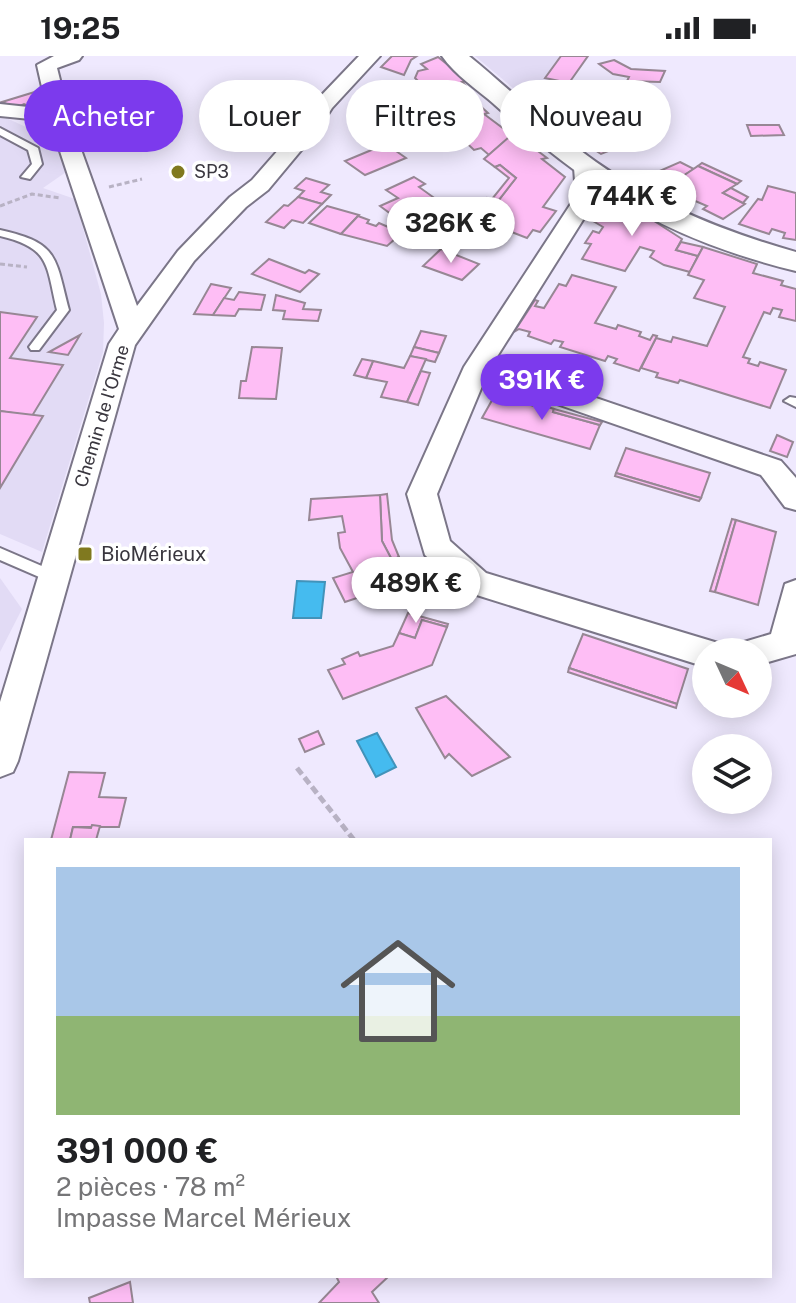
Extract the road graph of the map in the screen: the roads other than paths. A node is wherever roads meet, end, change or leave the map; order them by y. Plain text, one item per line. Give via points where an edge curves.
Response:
1 (72, 56) edge
2 (370, 56) edge
3 (454, 56) edge
4 (51, 80) edge
5 (0, 110) edge
6 (24, 112) edge
7 (0, 131) edge
8 (71, 152) edge
9 (585, 167) junction
10 (26, 177) dead end
11 (0, 233) edge
12 (796, 262) edge
13 (132, 329) junction
14 (35, 347) dead end
15 (477, 367) junction
16 (796, 499) edge
17 (0, 554) edge
18 (53, 577) junction
19 (796, 593) edge
20 (772, 648) edge
21 (692, 649) edge
22 (0, 761) edge

1 - 4 street via 47,65
2 - 13 street, Chemin de l'Orme via 260,185 186,256
3 - 9 main road
5 - 6 street
7 - 10 lane via 33,148 37,164
8 - 13 street
9 - 12 main road via 696,231
9 - 15 street via 587,196
11 - 14 lane via 38,243 47,252 63,310
13 - 18 street, Chemin de l'Orme via 112,374
15 - 16 street via 771,468
15 - 21 street via 422,494 436,547 475,582
17 - 18 lane
18 - 22 street, Chemin de l'Orme
19 - 20 street via 785,644

